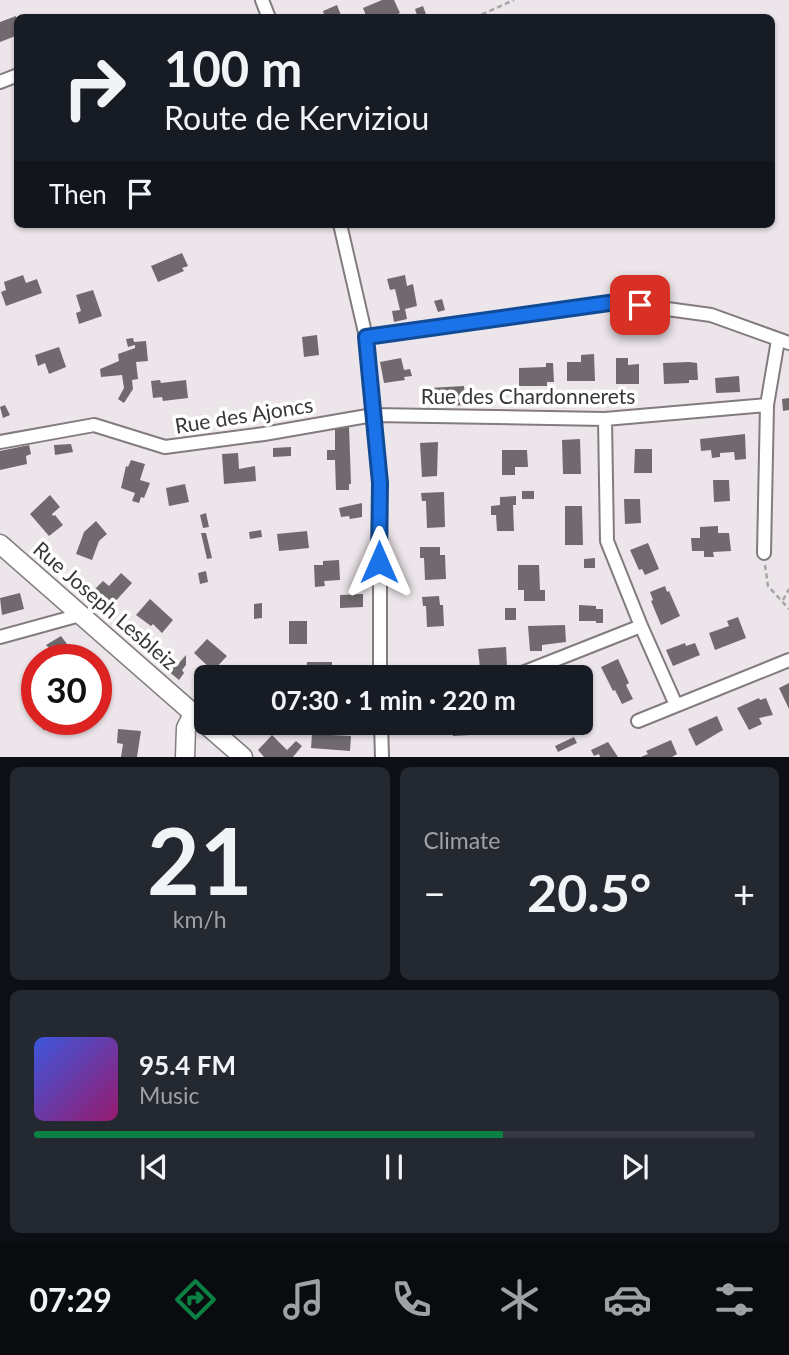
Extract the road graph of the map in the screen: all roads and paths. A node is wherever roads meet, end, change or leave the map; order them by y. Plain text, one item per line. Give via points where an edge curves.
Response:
1 (514, 0) edge
2 (483, 14) edge
3 (341, 228) edge
4 (366, 337) junction
5 (783, 341) edge
6 (766, 405) junction
7 (373, 415) junction
8 (605, 419) junction
9 (0, 442) edge
10 (0, 544) edge
11 (764, 553) joint
12 (789, 589) edge
13 (783, 600) junction
14 (789, 609) edge
15 (80, 615) junction
16 (640, 626) junction
17 (0, 637) edge
18 (789, 660) edge
19 (380, 665) edge
20 (542, 665) edge
21 (676, 705) junction
22 (193, 714) junction
23 (638, 721) dead end
24 (381, 735) edge
25 (185, 757) edge
26 (243, 757) edge
27 (382, 757) edge

1 - 2 path
3 - 4 street
4 - 5 street via 616,302 711,315
4 - 7 street
5 - 6 street
6 - 8 street, Rue des Chardonnerets
6 - 11 street
7 - 8 street, Rue des Chardonnerets
7 - 9 street, Rue des Ajoncs via 165,447 94,425
7 - 19 street via 380,483
8 - 16 street via 607,541
10 - 15 main road, Rue Joseph Lesbleiz
11 - 13 path via 768,586
12 - 13 path
13 - 14 path
15 - 17 street
15 - 22 main road, Rue Joseph Lesbleiz
16 - 20 street
16 - 21 street
18 - 21 street
21 - 23 street
22 - 25 main road via 186,728
22 - 26 main road, Rue Joseph Lesbleiz
24 - 27 street

